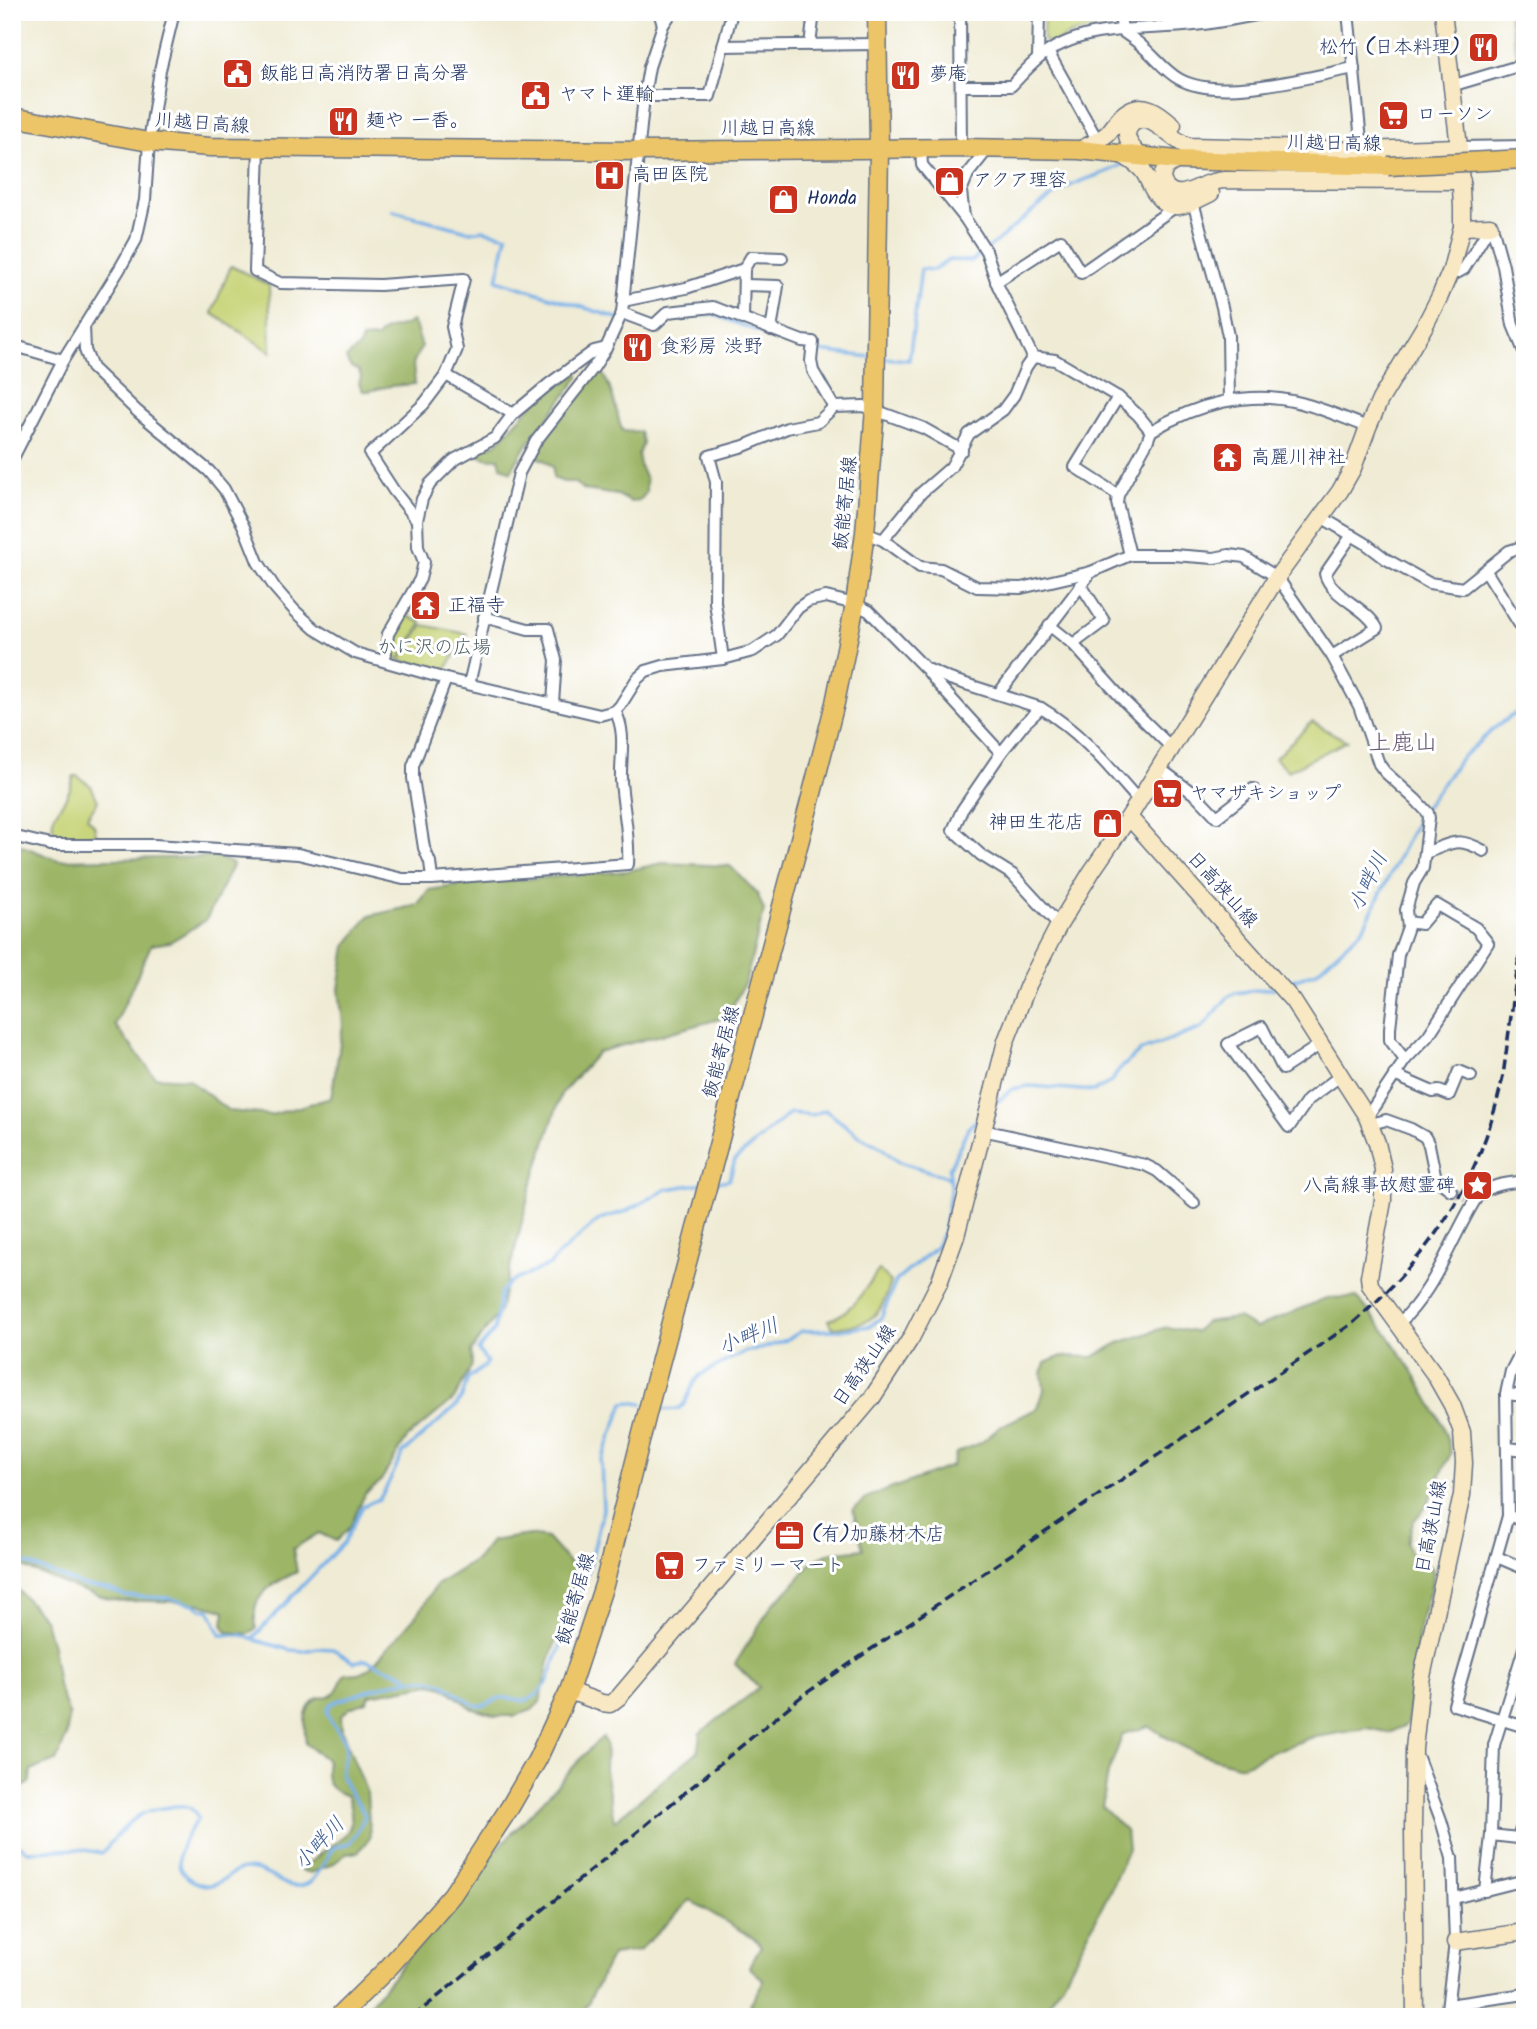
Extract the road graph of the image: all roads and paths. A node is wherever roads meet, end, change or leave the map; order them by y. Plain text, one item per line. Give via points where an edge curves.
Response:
1 (174, 12) edge
2 (659, 12) edge
3 (672, 12) edge
4 (732, 12) edge
5 (814, 12) edge
6 (877, 12) edge
7 (960, 12) edge
8 (1039, 12) edge
9 (1120, 12) edge
10 (1274, 12) edge
11 (1348, 12) edge
12 (1443, 12) edge
13 (1240, 15) edge
14 (663, 26) junction
15 (1122, 31) junction
16 (877, 44) junction
17 (810, 45) junction
18 (723, 46) junction
19 (1043, 55) junction
20 (1525, 64) edge
21 (1354, 68) junction
22 (961, 86) junction
23 (1451, 86) junction
24 (644, 96) junction
25 (12, 117) edge
26 (1098, 141) junction
27 (149, 142) junction
28 (1525, 146) edge
29 (1459, 147) junction
30 (961, 148) junction
31 (259, 149) junction
32 (879, 149) junction
33 (921, 149) junction
34 (988, 149) junction
35 (1280, 149) junction
36 (638, 150) junction
37 (1079, 150) junction
38 (1362, 150) junction
39 (1122, 154) junction
40 (1142, 156) junction
41 (1525, 159) edge
42 (1177, 160) junction
43 (1525, 167) edge
44 (1462, 176) junction
45 (1246, 180) junction
46 (1193, 202) junction
47 (1175, 207) junction
48 (964, 217) junction
49 (1490, 226) junction
50 (1462, 227) junction
51 (782, 258) dead end
52 (744, 269) junction
53 (1451, 270) junction
54 (996, 282) junction
55 (744, 285) junction
56 (623, 300) junction
57 (622, 313) junction
58 (743, 319) junction
59 (84, 326) junction
60 (771, 330) junction
61 (12, 345) edge
62 (606, 348) junction
63 (1525, 354) edge
64 (1033, 357) junction
65 (63, 359) junction
66 (446, 375) junction
67 (1118, 397) junction
68 (1229, 400) junction
69 (834, 407) junction
70 (875, 409) junction
71 (513, 414) junction
72 (1368, 427) junction
73 (1151, 431) junction
74 (961, 450) junction
75 (12, 460) edge
76 (1118, 495) junction
77 (1321, 517) junction
78 (417, 520) junction
79 (865, 533) junction
80 (1352, 535) junction
81 (883, 540) junction
82 (1525, 546) edge
83 (1130, 555) junction
84 (1486, 571) junction
85 (1091, 572) junction
86 (1277, 577) junction
87 (1081, 585) junction
88 (855, 604) junction
89 (484, 617) junction
90 (1049, 625) junction
91 (1525, 633) edge
92 (1073, 644) junction
93 (1332, 656) junction
94 (723, 659) junction
95 (385, 660) junction
96 (925, 668) junction
97 (446, 679) junction
98 (469, 684) junction
99 (999, 693) junction
100 (553, 703) junction
101 (1041, 708) junction
102 (615, 711) junction
103 (1172, 748) junction
104 (1001, 753) junction
105 (1159, 768) junction
106 (1253, 789) dead end
107 (1139, 801) junction
108 (1129, 817) junction
109 (12, 836) edge
110 (1484, 850) dead end
111 (1424, 853) junction
112 (432, 879) junction
113 (1408, 922) junction
114 (1059, 925) junction
115 (1321, 1044) junction
116 (1405, 1060) junction
117 (1394, 1074) junction
118 (1340, 1076) junction
119 (1471, 1076) dead end
120 (1369, 1121) junction
121 (983, 1125) junction
122 (1525, 1181) edge
123 (1451, 1190) tunnel mouth
124 (1194, 1203) dead end
125 (1398, 1324) junction
126 (1525, 1345) edge
127 (1506, 1394) junction
128 (1525, 1396) edge
129 (1508, 1448) junction
130 (1525, 1450) edge
131 (1508, 1516) junction
132 (1525, 1520) edge
133 (1496, 1557) junction
134 (1525, 1569) edge
135 (1525, 1644) edge
136 (569, 1691) junction
137 (1501, 1720) junction
138 (1525, 1727) edge
139 (1414, 1749) junction
140 (1525, 1817) edge
141 (1491, 1835) junction
142 (1525, 1880) edge
143 (1485, 1891) junction
144 (1454, 1898) junction
145 (1525, 1932) edge
146 (1455, 1942) junction
147 (1525, 1993) edge
148 (1447, 2011) edge
149 (338, 2017) edge
150 (1415, 2017) edge

1 - 27 street
2 - 14 street
3 - 14 street
4 - 18 street
5 - 17 street
6 - 16 main road, 飯能寄居線
7 - 22 street
8 - 19 street
9 - 15 street
10 - 13 street
11 - 21 street
12 - 23 main road
13 - 15 street via 1195,25
14 - 24 street
15 - 19 street via 1075,38
15 - 21 street via 1177,78 1199,87 1227,90
16 - 17 street
16 - 32 main road, 飯能寄居線
17 - 18 street
18 - 24 street via 710,96
19 - 22 street via 1011,86
19 - 26 street
20 - 23 street
21 - 38 street
22 - 30 street
23 - 29 main road
24 - 36 street
25 - 27 main road, 川越日高線
26 - 35 main road via 1124,113 1143,107 1193,137
26 - 37 main road
27 - 31 main road, 川越日高線
27 - 59 street via 145,200 136,240
28 - 29 street
29 - 38 main road
29 - 44 main road
30 - 33 main road, 川越日高線
30 - 34 main road, 川越日高線
31 - 36 main road, 川越日高線
31 - 66 street via 255,271 280,283 380,285 464,279 452,327 457,349
32 - 33 main road, 川越日高線
32 - 36 main road, 川越日高線
32 - 70 main road, 飯能寄居線
33 - 48 street via 922,165
34 - 37 main road, 川越日高線
34 - 48 street via 961,191
35 - 38 main road
35 - 40 main road via 1188,146 1140,119 1126,136
36 - 56 street
37 - 39 main road, 川越日高線
39 - 40 main road, 川越日高線
39 - 47 main road via 1142,169 1159,199
40 - 42 main road, 川越日高線
41 - 42 main road, 川越日高線, bridge via 1388,166
42 - 45 main road via 1166,167 1162,178 1174,193 1223,180
43 - 44 street
44 - 45 main road
44 - 50 main road
45 - 46 main road
46 - 47 main road
46 - 68 street via 1223,307
47 - 54 street via 1081,273 1061,240
48 - 54 street via 986,251
49 - 50 main road
49 - 53 street via 1464,269
49 - 63 street via 1503,266 1513,325
50 - 53 main road
51 - 52 street via 751,257
52 - 55 street
52 - 56 street via 686,288
53 - 72 main road
54 - 64 street
55 - 58 street
55 - 60 street via 778,286
56 - 57 street
57 - 58 street via 654,325 668,312 713,307
57 - 62 street
58 - 60 street
59 - 65 street
59 - 95 street via 85,350 92,368 224,489 258,562 295,611 334,642
60 - 69 street via 812,348 813,371
61 - 65 street
62 - 71 street via 594,351
62 - 89 street via 524,460
64 - 67 street via 1055,360
64 - 74 street via 1003,410 969,433
65 - 75 street
66 - 71 street
66 - 78 street via 424,404 370,454
67 - 73 street
67 - 76 street via 1075,467
68 - 72 street via 1268,397 1302,403
68 - 73 street via 1188,411
69 - 70 street
69 - 94 street via 818,422 787,428 709,456 716,482 715,602
70 - 74 street via 923,428
70 - 79 main road, 飯能寄居線
71 - 78 street via 495,438 454,460 430,484
72 - 77 main road via 1353,468
73 - 76 street
74 - 81 street via 951,467 921,493
76 - 83 street
77 - 80 street
77 - 86 main road
78 - 95 street via 424,562 421,579 388,634
79 - 81 street
79 - 88 main road, 飯能寄居線
80 - 84 street via 1429,583 1463,588
80 - 93 street via 1325,574 1328,584 1377,628
81 - 85 street via 920,568 941,569 977,587 1021,588
82 - 84 street via 1510,551
83 - 85 street
83 - 86 street via 1244,556
84 - 91 street
85 - 87 street
86 - 93 street
86 - 103 main road
87 - 90 street
87 - 92 street via 1104,621
88 - 94 street via 827,597 808,600 777,635 753,651
88 - 96 street via 869,611
88 - 136 main road, 飯能寄居線 via 835,703 604,1585
89 - 98 street
89 - 100 street via 528,629 548,629 556,660
90 - 92 street
90 - 99 street
92 - 103 street
93 - 111 street via 1359,706 1379,764 1429,818
94 - 102 street via 646,671
95 - 97 street
96 - 99 street
96 - 104 street
97 - 98 street
97 - 112 street via 413,766
98 - 100 street
99 - 101 street
100 - 102 street via 600,715
101 - 104 street
101 - 107 street via 1097,754
102 - 112 street via 622,733 628,864
103 - 105 main road
104 - 114 street via 962,810 954,830 981,855 1013,875
105 - 106 street via 1217,817
105 - 107 main road
107 - 108 main road
108 - 114 main road, 日高狭山線
108 - 115 main road, 日高狭山線 via 1293,1001
109 - 112 street via 50,845 154,845 298,854 403,879
110 - 111 street via 1459,841
111 - 113 street via 1423,868 1406,910
113 - 116 street via 1398,955 1390,1028 1390,1040
113 - 116 street via 1421,924 1437,905 1476,929 1488,943 1427,1036
114 - 121 main road, 日高狭山線 via 1006,1041
115 - 118 main road, 日高狭山線
115 - 118 street via 1283,1069 1262,1027 1228,1044 1289,1127 1308,1100
116 - 117 street
117 - 119 street via 1449,1095 1459,1071
117 - 120 street
118 - 120 main road, 日高狭山線
120 - 123 street via 1386,1120 1425,1137 1436,1179
120 - 125 main road, 日高狭山線 via 1382,1169 1383,1201 1368,1277
121 - 124 street via 1145,1165
121 - 136 main road, 日高狭山線 via 956,1236 939,1283 872,1398 619,1697 610,1704
122 - 125 street via 1495,1185 1470,1200 1428,1286
125 - 139 main road, 日高狭山線 via 1452,1405 1462,1432 1464,1463 1462,1494 1421,1681
126 - 127 street via 1511,1371
127 - 128 street
127 - 129 street
129 - 130 street
129 - 131 street
131 - 132 street
131 - 133 street
133 - 134 street
133 - 137 street via 1454,1705
135 - 137 street
136 - 149 main road, 飯能寄居線 via 537,1760 452,1895
137 - 138 street
137 - 141 street via 1494,1745
139 - 144 street via 1452,1858
139 - 150 main road, 日高狭山線
140 - 141 street via 1518,1838
141 - 143 street
142 - 143 street
143 - 144 street
144 - 146 street
145 - 146 main road
146 - 148 street
147 - 148 street

